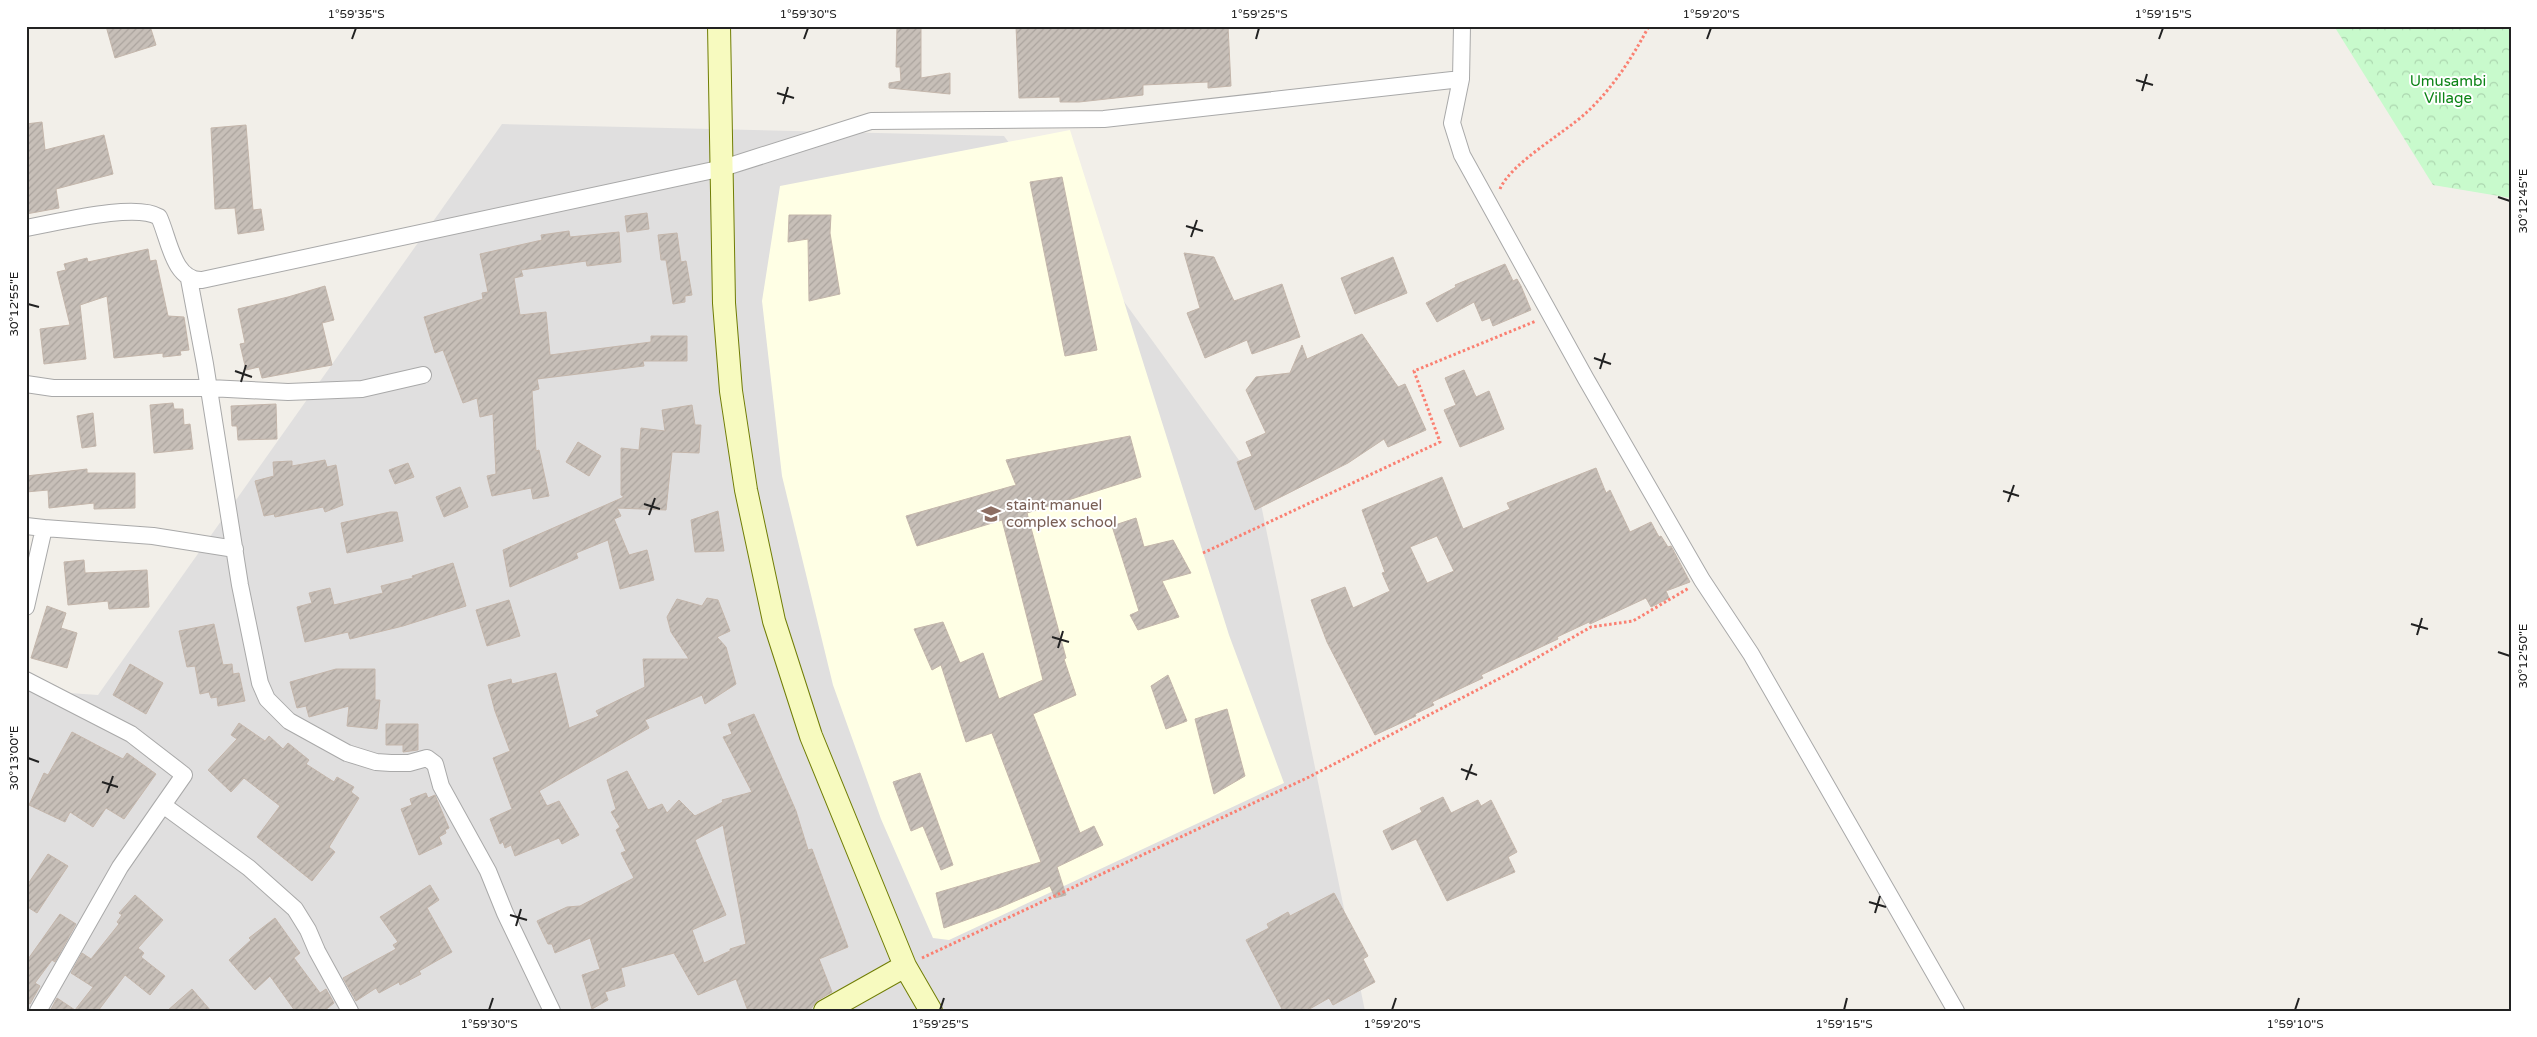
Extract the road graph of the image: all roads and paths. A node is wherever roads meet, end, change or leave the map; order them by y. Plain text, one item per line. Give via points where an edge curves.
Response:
1 (719, 26) edge
2 (1462, 26) edge
3 (1649, 26) edge
4 (1461, 79) junction
5 (723, 168) junction
6 (1492, 208) junction
7 (26, 228) edge
8 (189, 278) junction
9 (1551, 315) junction
10 (423, 375) dead end
11 (26, 384) edge
12 (209, 388) junction
13 (26, 526) edge
14 (44, 528) junction
15 (235, 549) junction
16 (1203, 553) dead end
17 (1702, 580) junction
18 (26, 608) edge
19 (26, 680) edge
20 (163, 805) junction
21 (905, 966) junction
22 (38, 1011) edge
23 (350, 1011) edge
24 (552, 1011) edge
25 (825, 1011) edge
26 (931, 1011) edge
27 (1956, 1011) edge

1 - 5 street
2 - 4 street
3 - 6 path via 1617,81 1586,113 1511,172
4 - 5 street via 1104,119 871,121
4 - 6 street via 1452,123 1462,155
5 - 8 street via 202,280
5 - 21 street via 724,303 731,391 746,490 774,622 811,736
6 - 9 street
7 - 8 street via 129,211 151,212 159,217 175,259
8 - 12 street
9 - 16 path via 1414,371 1440,442
9 - 17 street
10 - 12 street via 362,389 288,392
11 - 12 street via 53,388
12 - 15 street
13 - 14 street
14 - 15 street via 154,536
14 - 18 street
15 - 24 street via 260,683 267,699 289,721 347,753 376,762 409,763 428,758 435,764 441,786 488,871
17 - 21 path via 1633,621 1591,627 1309,778
17 - 27 street via 1751,654
19 - 20 street via 131,734 184,775
20 - 22 street via 120,867
20 - 23 street via 249,868 295,909
21 - 25 street
21 - 26 street

